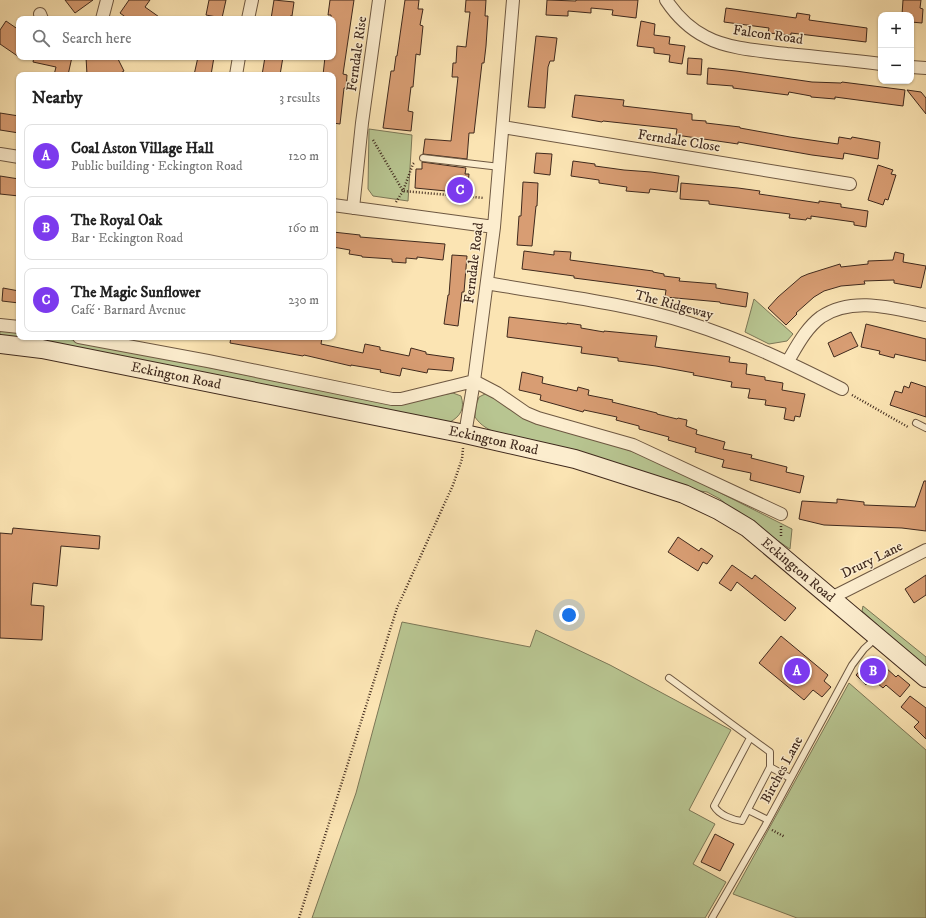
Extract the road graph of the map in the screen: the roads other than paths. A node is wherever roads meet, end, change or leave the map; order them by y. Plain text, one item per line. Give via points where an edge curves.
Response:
1 (108, 0) edge
2 (252, 0) edge
3 (380, 0) edge
4 (513, 0) edge
5 (666, 0) edge
6 (103, 16) edge
7 (249, 16) edge
8 (239, 60) edge
9 (878, 64) edge
10 (914, 67) edge
11 (926, 68) edge
12 (237, 72) edge
13 (503, 128) junction
14 (0, 154) edge
15 (16, 157) edge
16 (423, 158) road end
17 (500, 167) junction
18 (850, 184) dead end
19 (336, 205) edge
20 (353, 208) junction
21 (494, 227) junction
22 (487, 283) junction
23 (926, 315) edge
24 (0, 324) edge
25 (16, 327) edge
26 (95, 340) edge
27 (0, 344) edge
28 (788, 361) junction
29 (474, 381) junction
30 (842, 389) road end
31 (916, 423) dead end
32 (926, 428) edge
33 (465, 434) junction
34 (782, 514) dead end
35 (926, 550) edge
36 (832, 598) junction
37 (877, 636) junction
38 (669, 678) dead end
39 (926, 678) edge
40 (750, 738) junction
41 (770, 767) junction
42 (790, 778) junction
43 (748, 810) junction
44 (766, 823) junction
45 (712, 918) edge

1 - 6 street
2 - 7 street
3 - 20 street, Ferndale Rise via 362,123
4 - 13 street, Ferndale Road
5 - 9 street, Falcon Road via 694,30 723,44
8 - 12 street
10 - 11 street
13 - 17 street, Ferndale Road
13 - 18 street, Ferndale Close
14 - 15 street
16 - 17 lane
17 - 21 street, Ferndale Road
19 - 20 street
20 - 21 street
21 - 22 street, Ferndale Road
22 - 28 street, The Ridgeway via 615,305 670,318 718,333
22 - 29 street, Ferndale Road
23 - 28 street via 869,305 836,310 821,318 808,330
24 - 25 street
26 - 29 street, Eckington Road via 392,399
27 - 33 main road, Eckington Road via 42,349
28 - 30 street, The Ridgeway
29 - 33 street, Ferndale Road
29 - 34 street via 532,415 633,445
31 - 32 lane
33 - 36 main road, Eckington Road via 575,459 684,494 748,528
35 - 36 street, Drury Lane
36 - 37 main road, Eckington Road
37 - 39 main road, Eckington Road
37 - 42 lane, Birches Lane via 852,665
38 - 40 lane
40 - 41 lane via 770,752
40 - 43 lane via 714,806 717,811 742,822
41 - 42 lane
41 - 43 lane
42 - 44 lane, Birches Lane
43 - 44 lane
44 - 45 lane, Birches Lane

